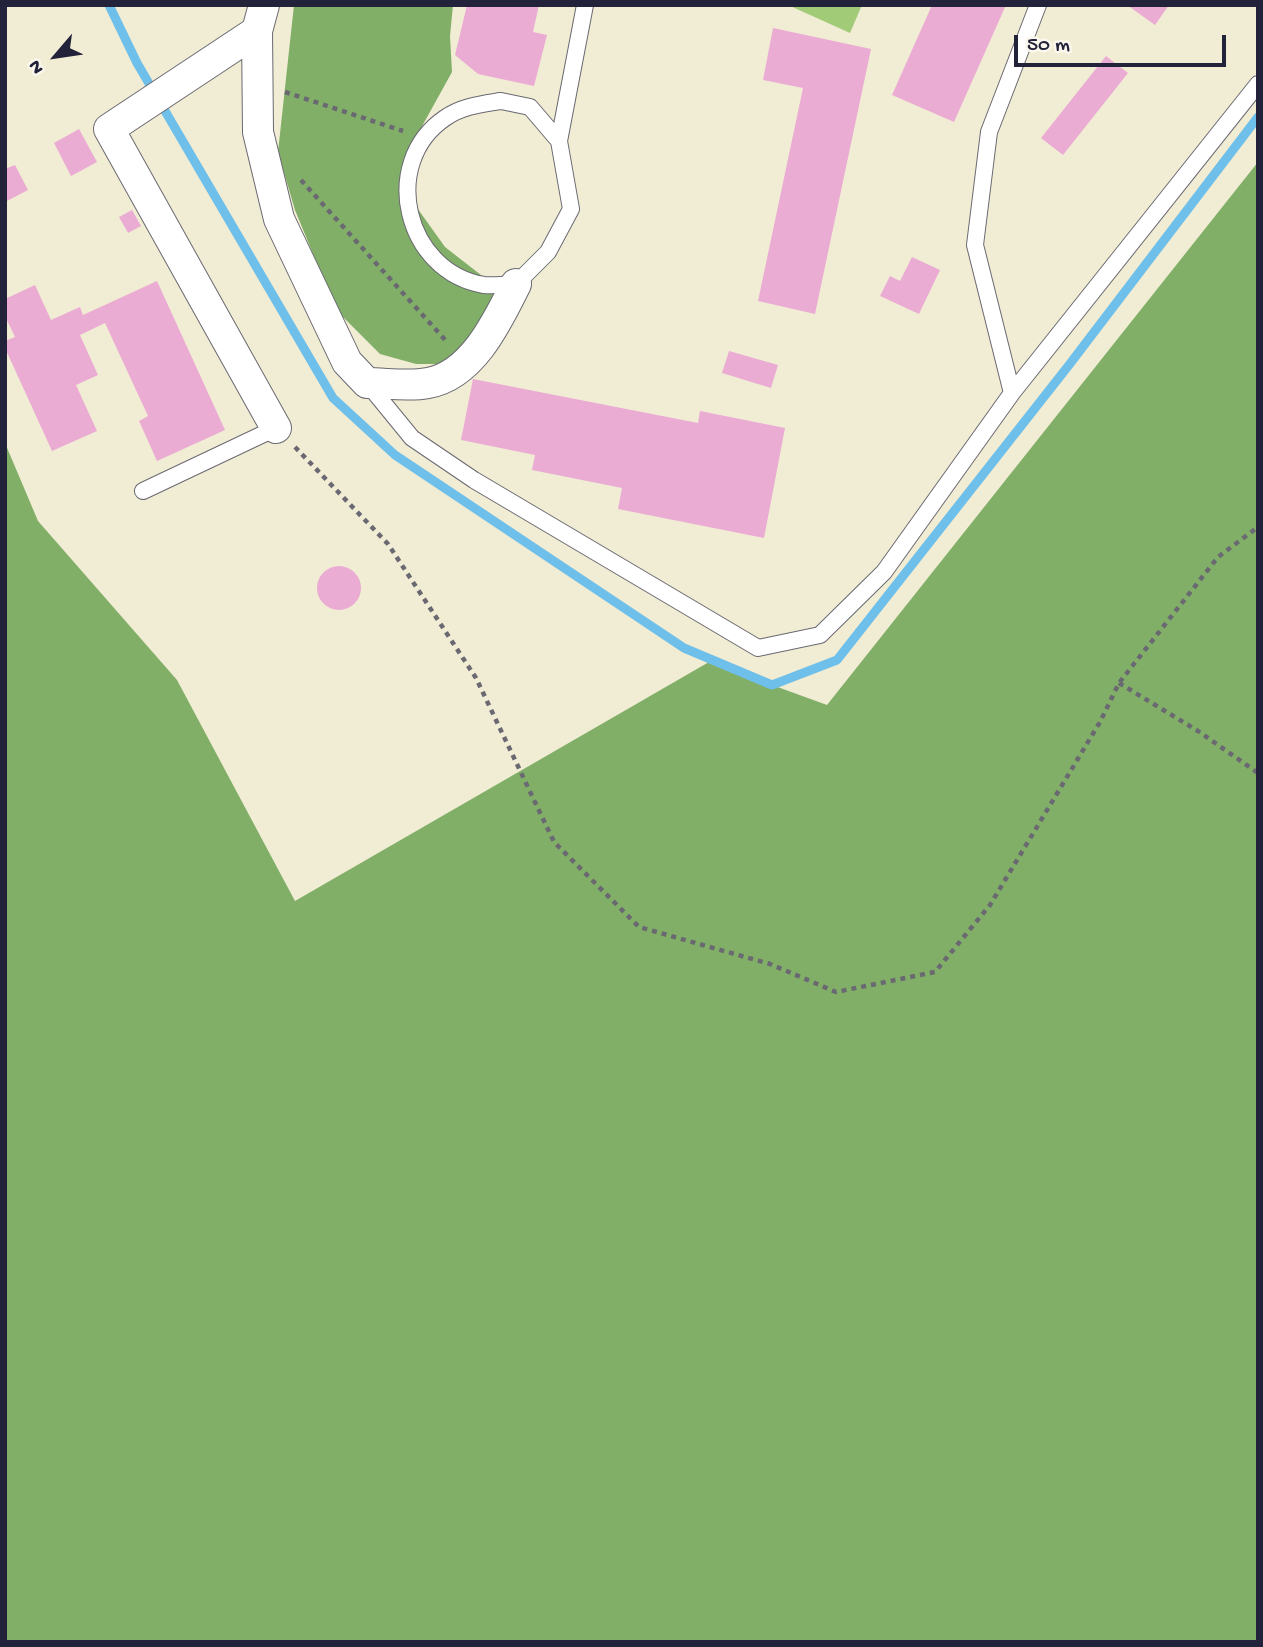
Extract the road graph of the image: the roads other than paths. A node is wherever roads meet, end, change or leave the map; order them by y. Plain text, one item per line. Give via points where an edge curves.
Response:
1 (585, 5) edge
2 (1038, 5) edge
3 (260, 18) edge
4 (1258, 84) edge
5 (559, 141) junction
6 (516, 284) junction
7 (367, 383) junction
8 (1013, 393) junction
9 (276, 428) joint
10 (143, 491) dead end

1 - 5 lane
2 - 8 lane via 989,132 975,245
3 - 7 street via 258,132 279,219 347,362
3 - 9 street via 178,83 109,129
4 - 8 lane
5 - 6 lane via 571,209 548,252
5 - 6 lane via 530,107 501,101 472,105 445,118 424,138 410,166 406,198 413,229 430,256 455,275 485,285
6 - 7 street via 466,364 429,383
7 - 8 lane via 412,438 474,480 758,648 820,635 884,572
9 - 10 lane

